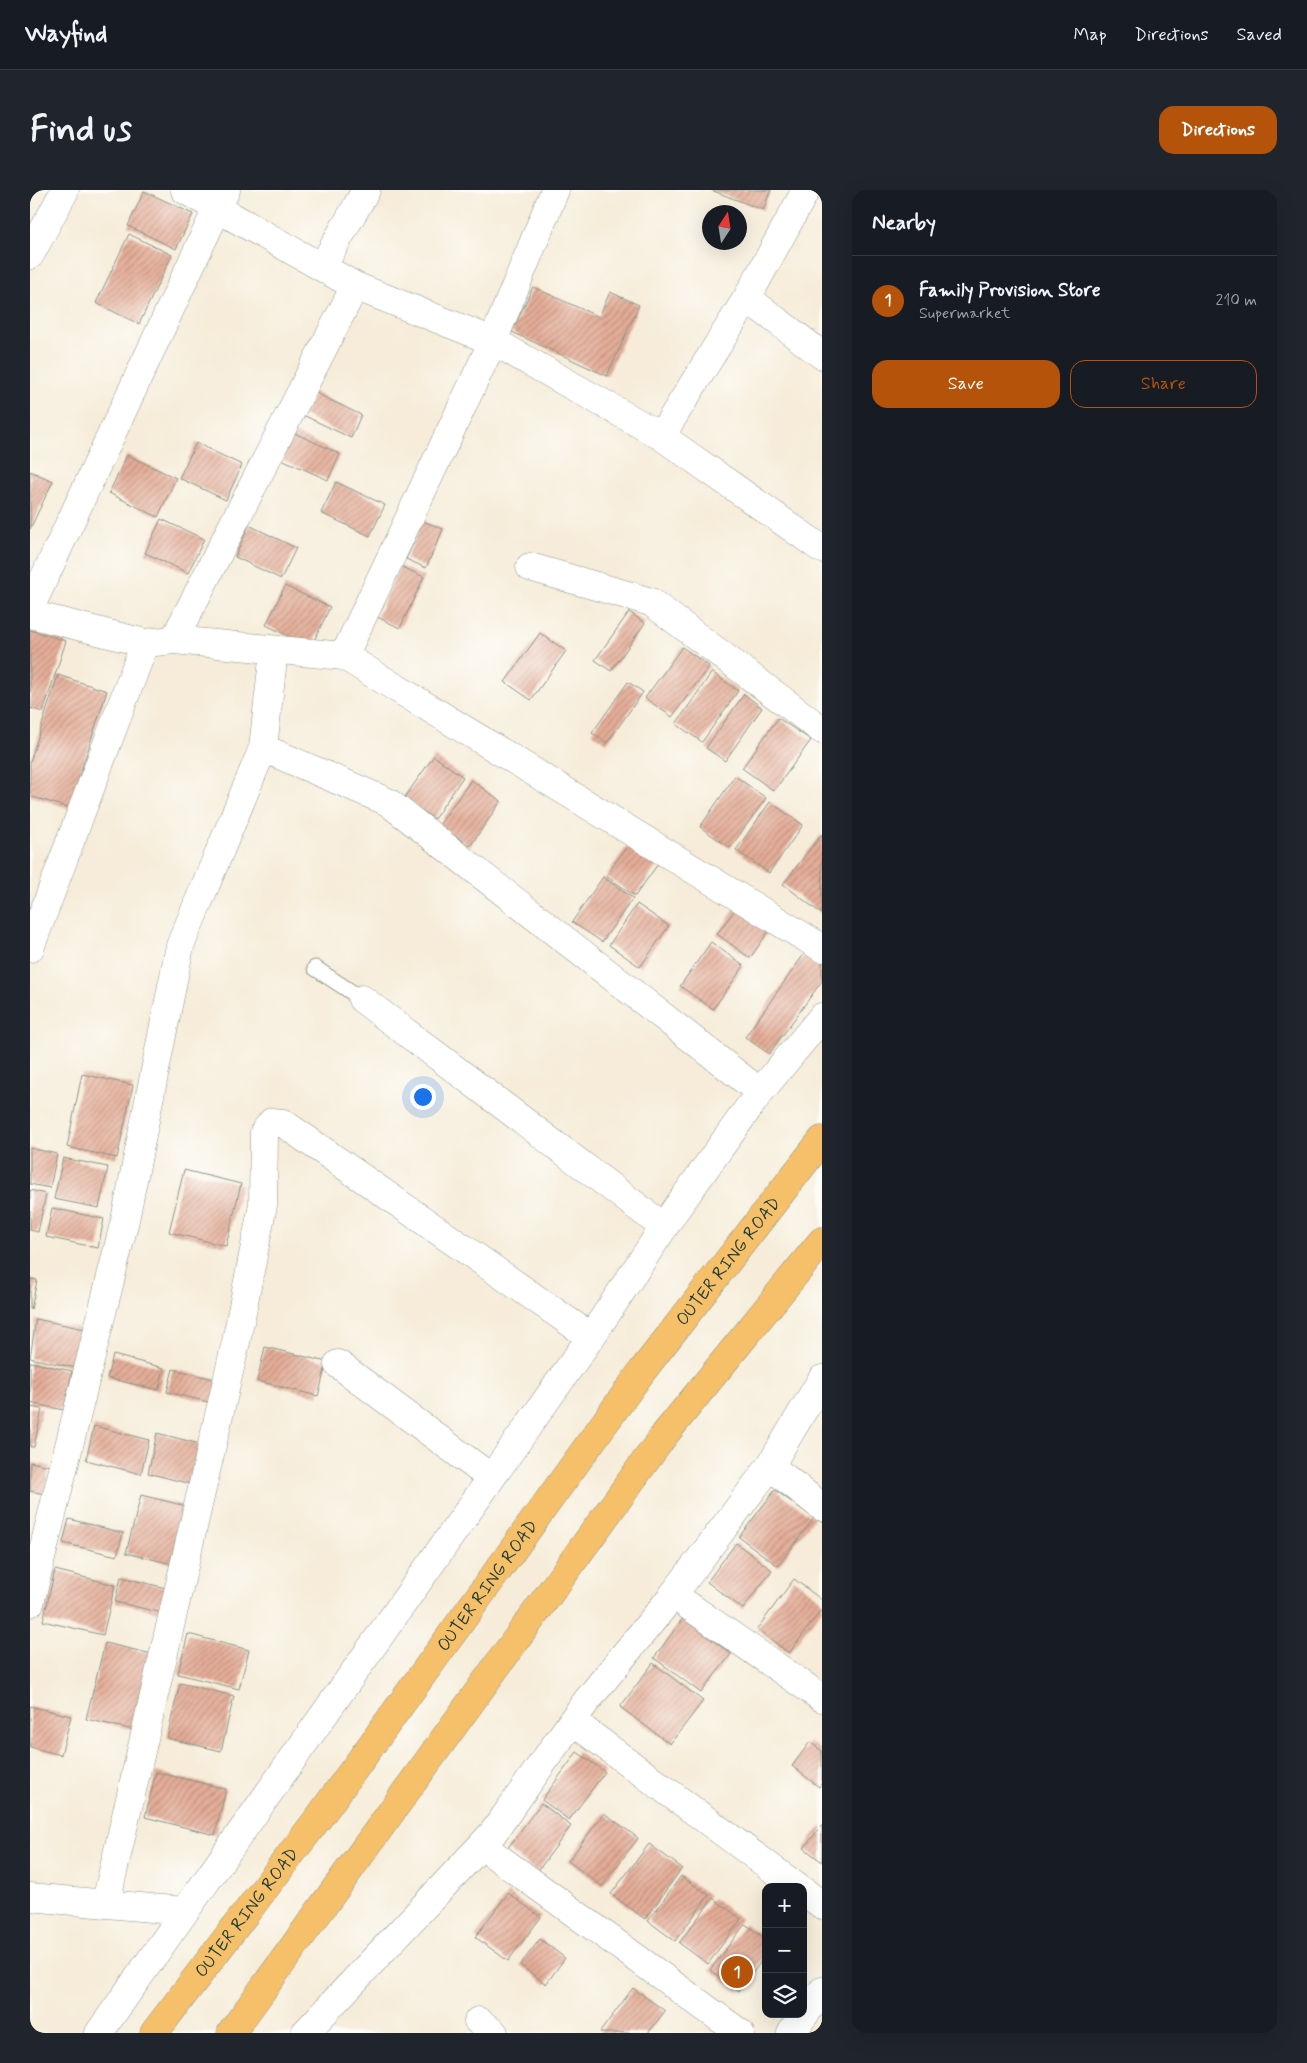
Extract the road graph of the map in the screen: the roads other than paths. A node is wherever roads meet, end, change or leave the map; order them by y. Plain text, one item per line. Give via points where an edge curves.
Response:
1 (65, 190) edge
2 (185, 190) edge
3 (366, 190) edge
4 (555, 190) edge
5 (806, 190) edge
6 (222, 199) edge
7 (30, 256) edge
8 (322, 267) junction
9 (354, 286) junction
10 (747, 298) junction
11 (493, 341) junction
12 (822, 355) edge
13 (662, 436) junction
14 (822, 549) edge
15 (530, 567) dead end
16 (30, 608) edge
17 (30, 614) edge
18 (174, 640) junction
19 (145, 643) junction
20 (274, 650) junction
21 (344, 656) junction
22 (822, 730) edge
23 (263, 748) junction
24 (30, 948) edge
25 (822, 948) edge
26 (315, 968) dead end
27 (362, 999) joint
28 (822, 1017) edge
29 (760, 1092) junction
30 (822, 1140) edge
31 (664, 1227) junction
32 (822, 1240) edge
33 (591, 1337) junction
34 (338, 1364) dead end
35 (822, 1379) edge
36 (770, 1466) junction
37 (490, 1477) junction
38 (822, 1507) edge
39 (673, 1594) junction
40 (30, 1602) edge
41 (822, 1698) edge
42 (572, 1721) junction
43 (482, 1846) junction
44 (792, 1883) edge
45 (807, 1894) edge
46 (30, 1897) edge
47 (106, 1902) junction
48 (822, 1905) edge
49 (184, 1911) junction
50 (822, 1991) edge
51 (239, 2030) edge
52 (99, 2033) edge
53 (154, 2033) edge
54 (305, 2033) edge
55 (740, 2033) edge
56 (791, 2033) edge

1 - 7 street
2 - 6 street
3 - 8 street
4 - 11 street
5 - 10 street
6 - 8 street
6 - 16 street
8 - 9 street
9 - 11 street
9 - 18 street
10 - 12 street
10 - 13 street
11 - 13 street
11 - 21 street
13 - 14 street
15 - 22 street via 651,602
17 - 19 street
18 - 19 street
18 - 20 street
19 - 24 street
20 - 21 street
20 - 23 street
21 - 25 street
23 - 29 street via 388,802
23 - 40 street via 180,946 125,1220
26 - 27 lane
27 - 31 street
28 - 29 street
29 - 31 street
30 - 53 highway, OUTER RING ROAD via 643,1370 320,1816
31 - 33 street
32 - 51 highway via 664,1434
33 - 37 street
33 - 47 street via 283,1123 272,1122 264,1132 263,1204 236,1342
34 - 37 street
35 - 36 street
36 - 38 street
36 - 39 street
37 - 49 street
39 - 41 street
39 - 42 street
42 - 43 street
42 - 44 street
43 - 54 street
43 - 55 street
45 - 48 street
46 - 47 street
47 - 49 street
49 - 52 street
50 - 56 street

